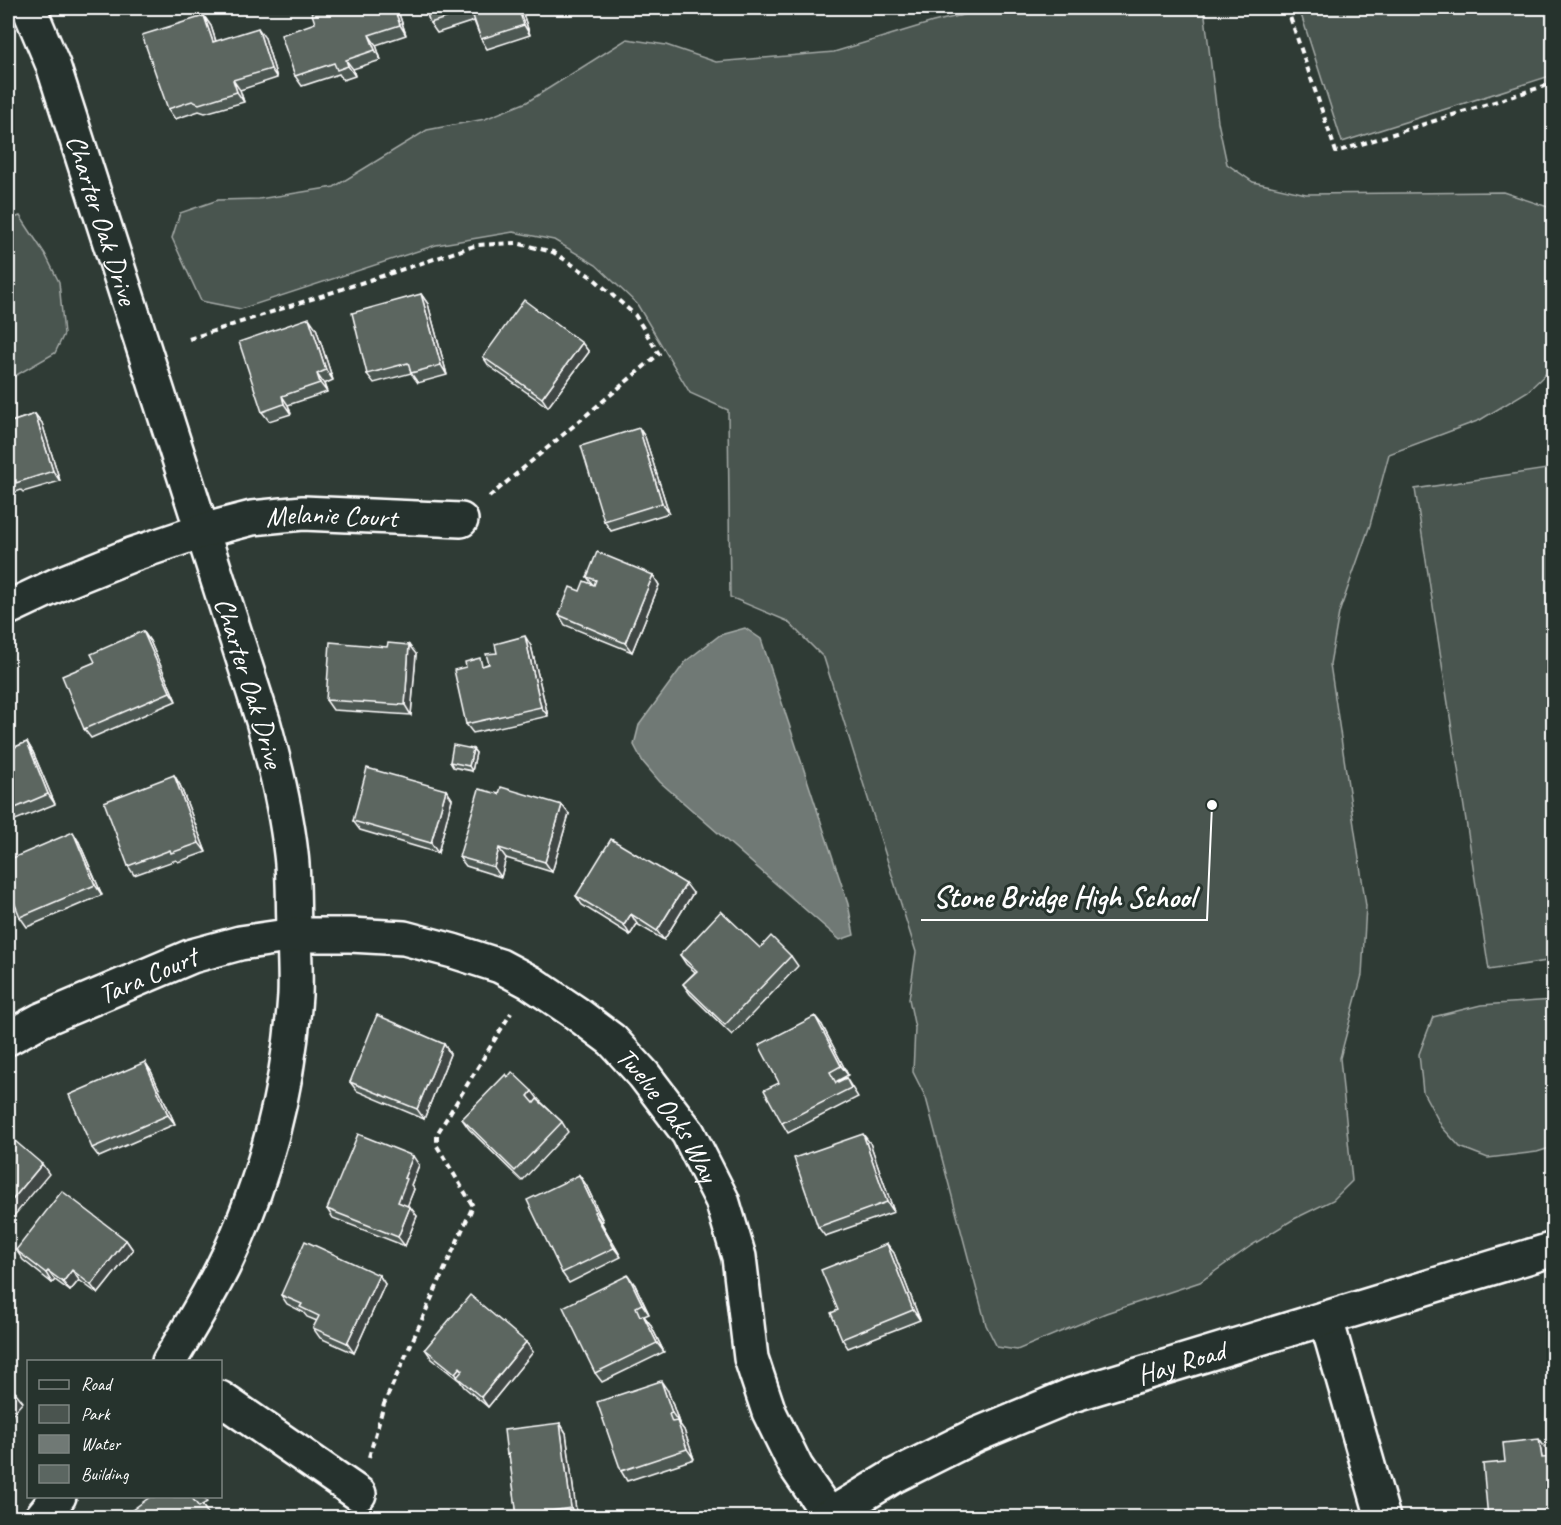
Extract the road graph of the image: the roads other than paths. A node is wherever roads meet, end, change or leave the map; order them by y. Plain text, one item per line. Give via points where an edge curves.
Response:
1 (29, 8) edge
2 (462, 520) road end
3 (202, 531) junction
4 (8, 608) edge
5 (294, 935) junction
6 (8, 1038) edge
7 (1554, 1249) edge
8 (1326, 1319) junction
9 (170, 1360) edge
10 (222, 1399) edge
11 (359, 1494) road end
12 (58, 1498) edge
13 (827, 1516) edge
14 (41, 1518) edge
15 (1383, 1518) edge

1 - 3 street, Charter Oak Drive via 53,65
2 - 3 street, Melanie Court via 303,513 252,519
3 - 4 street, Melanie Court via 131,555
3 - 5 street, Charter Oak Drive via 278,775 292,856
5 - 6 street, Tara Court via 240,943 192,956 41,1020
5 - 9 street, Charter Oak Drive via 295,994 289,1050 264,1160 224,1265
5 - 13 street, Twelve Oaks Way via 404,938 500,966 530,982 612,1040 688,1133 722,1200 739,1257 751,1358 769,1412 796,1467
7 - 8 street, Hay Road
8 - 13 street, Hay Road via 1072,1395 976,1435 894,1476
8 - 15 street
10 - 11 street
12 - 14 street

